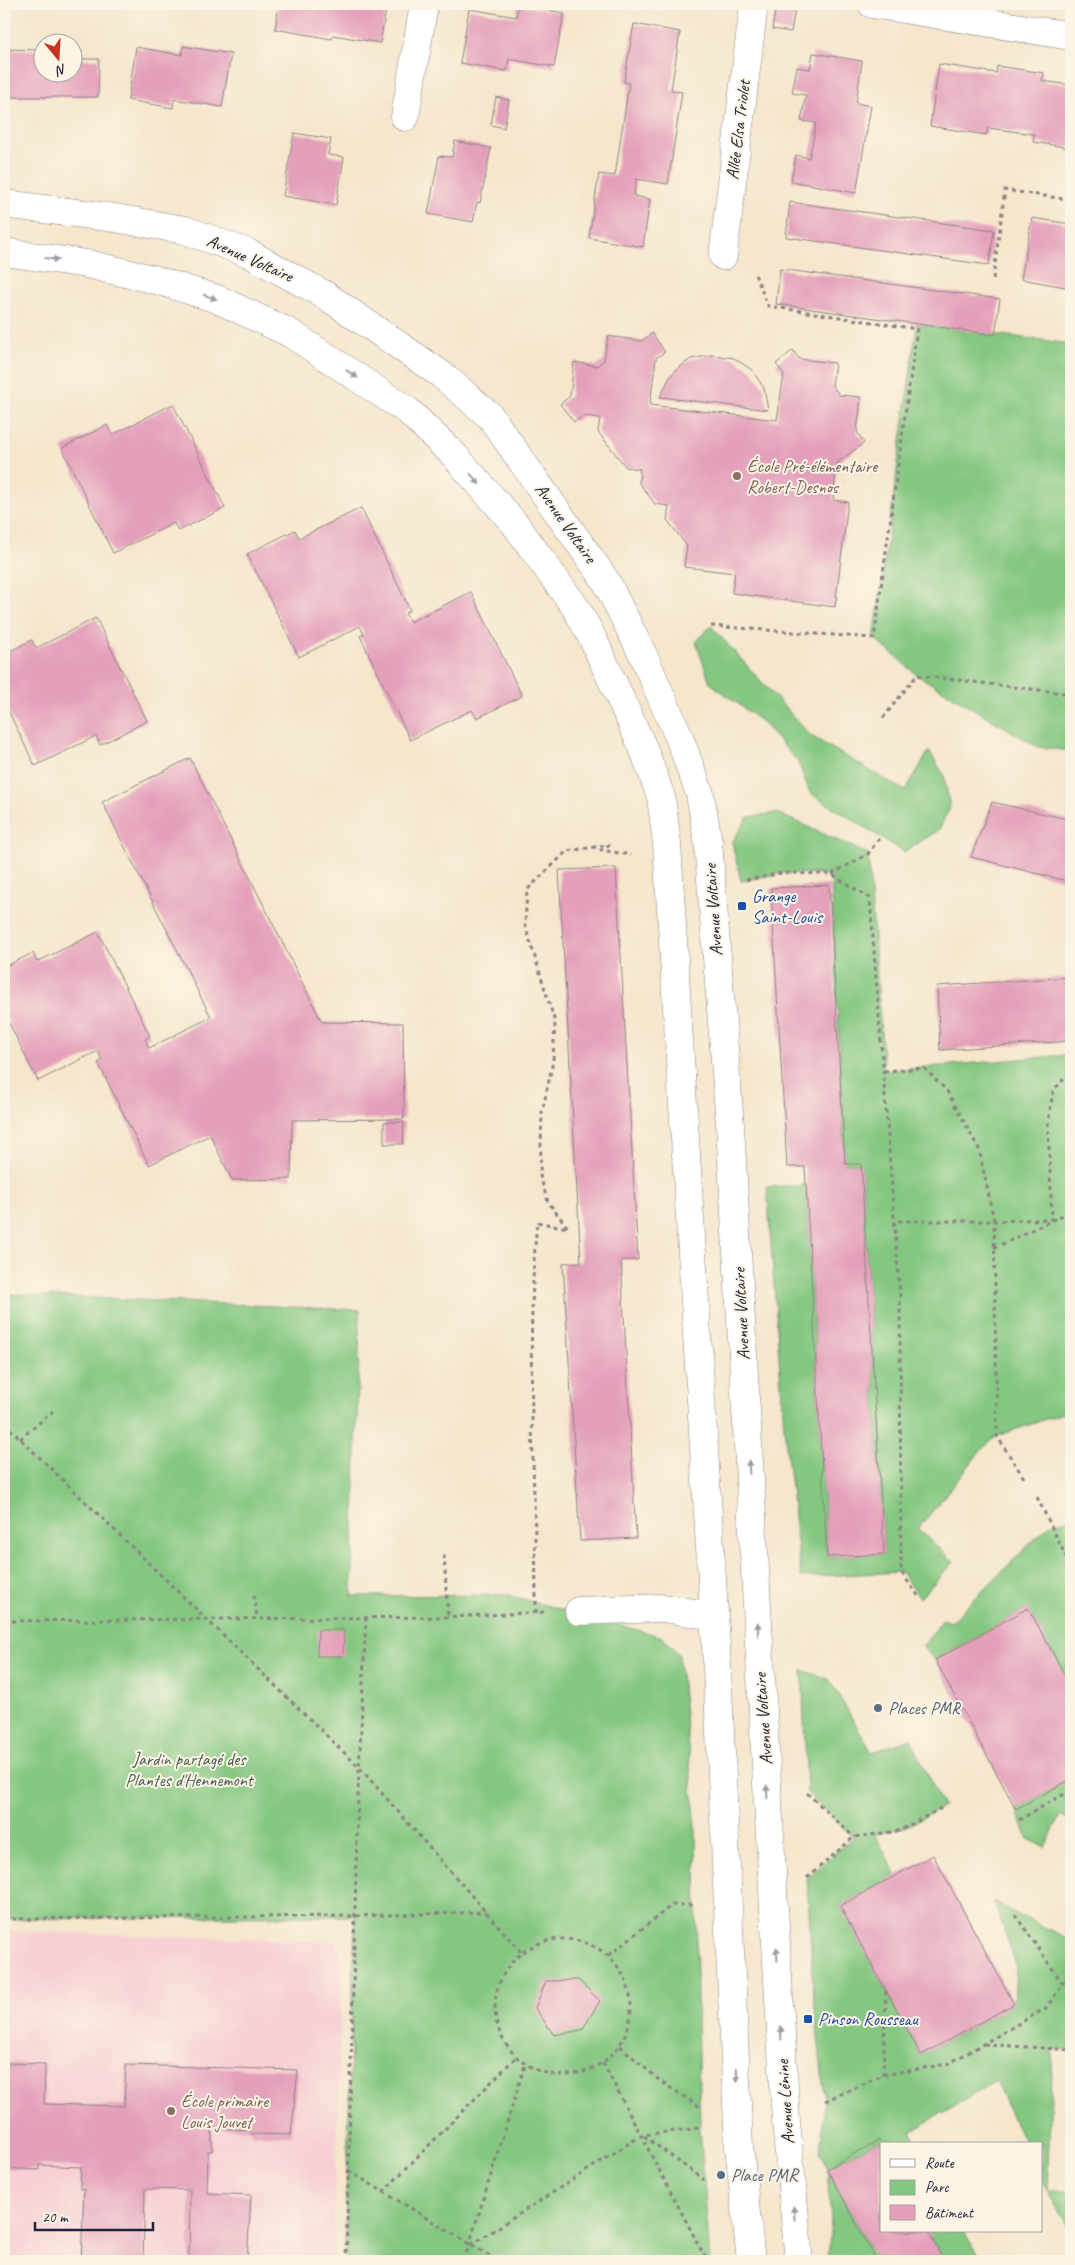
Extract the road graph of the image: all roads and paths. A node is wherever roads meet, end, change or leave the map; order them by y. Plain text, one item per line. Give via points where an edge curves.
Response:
1 (424, 4) edge
2 (754, 4) edge
3 (872, 4) edge
4 (1071, 36) edge
5 (405, 116) dead end
6 (1071, 200) edge
7 (4, 204) edge
8 (4, 252) edge
9 (724, 256) joint
10 (993, 279) dead end
11 (711, 626) dead end
12 (1071, 694) edge
13 (883, 718) dead end
14 (880, 837) dead end
15 (631, 855) dead end
16 (831, 874) junction
17 (740, 881) dead end
18 (884, 1071) junction
19 (1071, 1071) edge
20 (1071, 1211) edge
21 (1052, 1219) junction
22 (895, 1221) junction
23 (994, 1221) junction
24 (994, 1248) junction
25 (53, 1411) dead end
26 (4, 1423) edge
27 (20, 1439) junction
28 (1024, 1478) dead end
29 (1037, 1497) dead end
30 (444, 1555) dead end
31 (1071, 1567) edge
32 (254, 1595) dead end
33 (920, 1598) dead end
34 (579, 1611) joint
35 (536, 1612) junction
36 (714, 1616) junction
37 (366, 1617) junction
38 (448, 1617) junction
39 (257, 1618) junction
40 (4, 1621) edge
41 (359, 1767) junction
42 (1071, 1790) edge
43 (807, 1793) dead end
44 (943, 1807) dead end
45 (1019, 1820) dead end
46 (854, 1837) junction
47 (774, 1902) junction
48 (729, 1904) junction
49 (486, 1912) junction
50 (1014, 1913) dead end
51 (355, 1916) junction
52 (4, 1919) edge
53 (521, 1952) junction
54 (609, 1955) junction
55 (1071, 1970) edge
56 (1063, 1984) junction
57 (886, 1990) dead end
58 (780, 2002) joint
59 (983, 2044) junction
60 (620, 2046) junction
61 (1071, 2050) edge
62 (517, 2056) junction
63 (603, 2063) junction
64 (525, 2065) junction
65 (883, 2075) junction
66 (825, 2101) dead end
67 (700, 2106) dead end
68 (700, 2128) dead end
69 (642, 2135) junction
70 (349, 2171) junction
71 (704, 2180) dead end
72 (384, 2192) junction
73 (470, 2245) junction
74 (346, 2261) edge
75 (464, 2261) edge
76 (498, 2261) edge
77 (707, 2261) edge
78 (751, 2261) edge
79 (799, 2261) edge

1 - 5 street
2 - 9 street, Allée Elsa Triolet
3 - 4 street
6 - 10 path via 1006,190
47 -> 7 street, Avenue Voltaire via 731,1135 708,841 700,794 643,655 606,581 496,424 442,375 325,294 248,253 185,230
8 -> 36 street via 87,264 156,280 217,300 298,338 408,412 454,456 515,524 576,608 592,638 644,750 664,816
9 - 11 path via 752,269 768,306 917,329 874,638
12 - 13 path via 917,675
14 - 16 path via 868,854
15 - 35 path via 601,850 609,844 567,852 527,890 525,925 555,1022 554,1061 542,1113 540,1176 548,1202 568,1228 537,1222 533,1266 532,1456
16 - 17 path via 782,873
16 - 18 path via 870,898
18 - 22 path
18 - 23 path via 924,1068 947,1091 979,1150
19 - 21 path via 1053,1091 1048,1124
20 - 21 path
21 - 23 path
21 - 24 path
22 - 23 path
22 - 33 path via 900,1296 901,1572
23 - 24 path
24 - 28 path via 997,1436
25 - 27 path
26 - 27 path
27 - 41 path
29 - 31 path
30 - 38 path
32 - 39 path
34 - 35 path
34 - 36 street via 664,1608
35 - 38 path
36 - 48 street
37 - 38 path
37 - 39 path
37 - 41 path
39 - 40 path
41 - 49 path
41 - 51 path
42 - 45 path
43 - 46 path
44 - 46 path via 899,1830
46 - 47 path via 818,1870
58 -> 47 street, Avenue Voltaire
48 - 54 path via 672,1905
48 -> 78 street via 740,2147
49 - 51 path
49 - 53 path
50 - 56 path
51 - 52 path
51 - 70 path
53 - 54 path via 550,1939 574,1939 588,1942
53 - 62 path via 505,1970 495,1998 496,2022 502,2040
54 - 60 path via 629,1984 632,2000 631,2023
55 - 56 path
56 - 59 path via 1046,2008
57 - 65 path
79 -> 58 street, Avenue Lénine via 786,2122
59 - 61 path
59 - 65 path via 948,2064
60 - 63 path
60 - 67 path via 660,2081
62 - 64 path
62 - 72 path
63 - 64 path via 584,2073 560,2076
63 - 69 path
64 - 73 path
65 - 66 path
68 - 69 path
69 - 71 path
69 - 73 path
69 - 77 path
70 - 72 path
70 - 74 path
72 - 73 path
73 - 75 path
73 - 76 path

